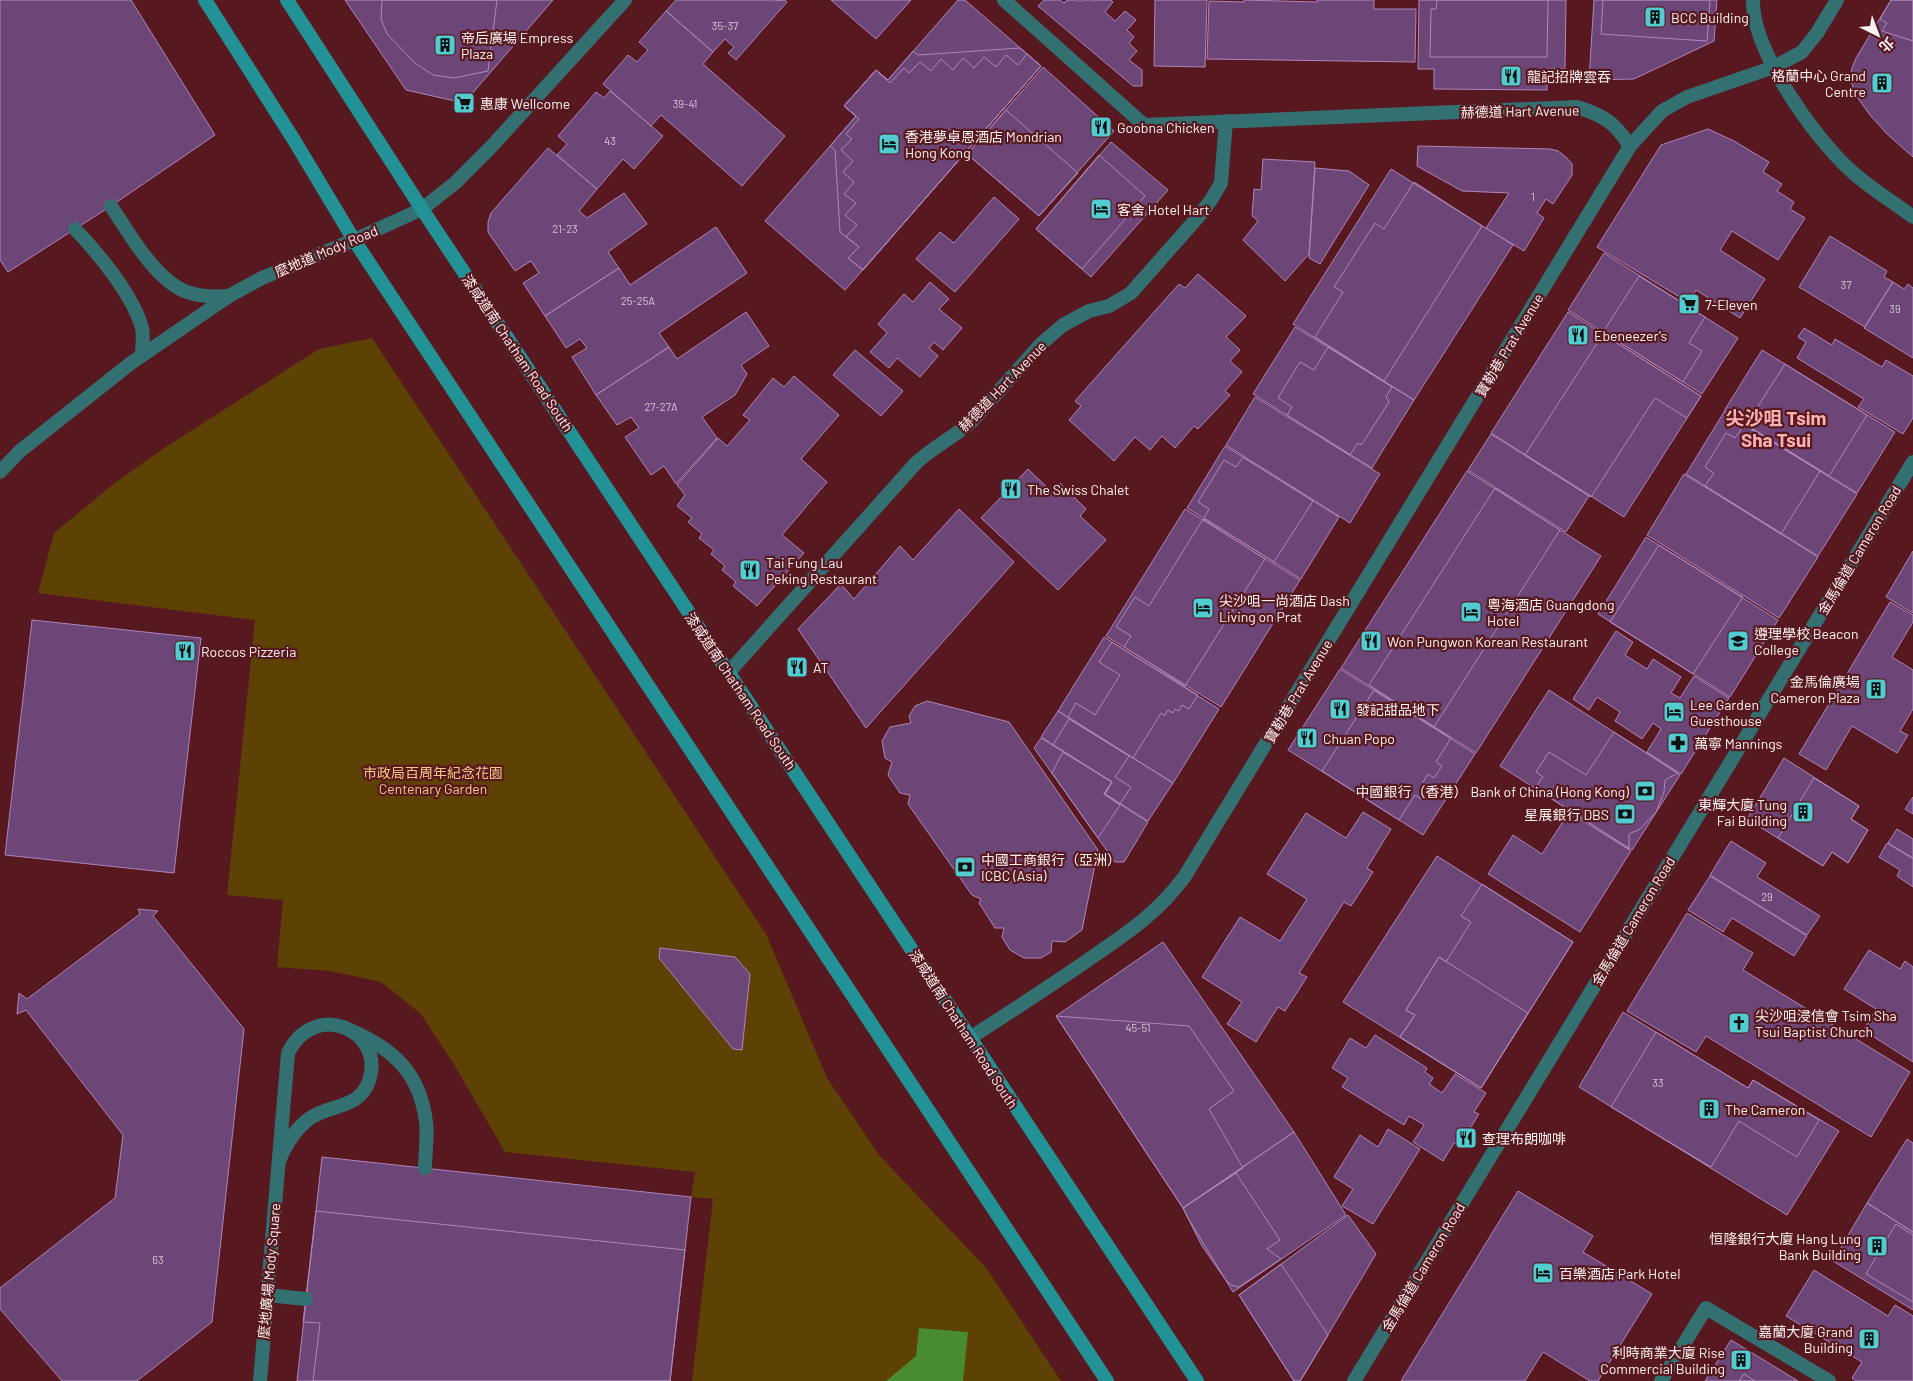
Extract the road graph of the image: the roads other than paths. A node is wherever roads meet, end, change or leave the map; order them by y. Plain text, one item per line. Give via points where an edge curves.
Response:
1 (205, 0) edge
2 (287, 0) edge
3 (625, 0) edge
4 (1004, 0) edge
5 (1753, 0) edge
6 (1836, 0) edge
7 (1774, 66) junction
8 (1226, 121) junction
9 (1630, 146) junction
10 (111, 206) dead end
11 (422, 209) junction
12 (1913, 217) edge
13 (75, 228) dead end
14 (354, 240) junction
15 (229, 296) junction
16 (142, 355) junction
17 (1913, 462) edge
18 (0, 472) edge
19 (729, 672) junction
20 (351, 1031) junction
21 (970, 1038) junction
22 (279, 1161) junction
23 (424, 1168) dead end
24 (267, 1295) junction
25 (306, 1299) dead end
26 (260, 1381) edge
27 (1108, 1381) edge
28 (1197, 1381) edge
29 (1354, 1381) edge
30 (1661, 1381) edge
31 (1829, 1381) edge

1 - 14 main road
2 - 11 main road, 漆咸道南 Chatham Road South
3 - 11 street, 麼地道 Mody Road via 491,147 455,183
4 - 8 street, 赫德道 Hart Avenue via 1144,125
5 - 7 street via 1762,45
6 - 7 street via 1802,52
7 - 9 street via 1687,96 1662,111
7 - 12 street via 1815,134 1849,170
8 - 9 street, 赫德道 Hart Avenue via 1577,107 1597,113 1618,128
8 - 19 street, 赫德道 Hart Avenue via 1221,182 1198,217 1140,283 1121,300 1077,317 1052,334 972,422 916,462
9 - 21 street, 寶勒巷 Prat Avenue via 1185,876 1146,919
10 - 15 street via 142,254 163,276 185,292 210,297
11 - 14 street, 麼地道 Mody Road
11 - 19 main road, 漆咸道南 Chatham Road South
13 - 16 street via 134,307 142,330
14 - 15 street, 麼地道 Mody Road via 262,278
14 - 27 main road
15 - 16 street, 麼地道 Mody Road
16 - 18 street, 麼地道 Mody Road via 20,451
17 - 29 street, 金馬倫道 Cameron Road
19 - 21 main road, 漆咸道南 Chatham Road South
20 - 22 street, 麼地廣場 Mody Square via 360,1038 370,1056 371,1069 362,1093 354,1101 311,1118 286,1144
20 - 22 street, 麼地廣場 Mody Square via 341,1026 320,1025 292,1043 286,1064
20 - 23 street via 374,1041 395,1056 410,1075 421,1098 426,1124
21 - 28 main road, 漆咸道南 Chatham Road South
22 - 24 street, 麼地廣場 Mody Square
24 - 25 street
24 - 26 street, 麼地廣場 Mody Square
30 - 31 street via 1706,1308

